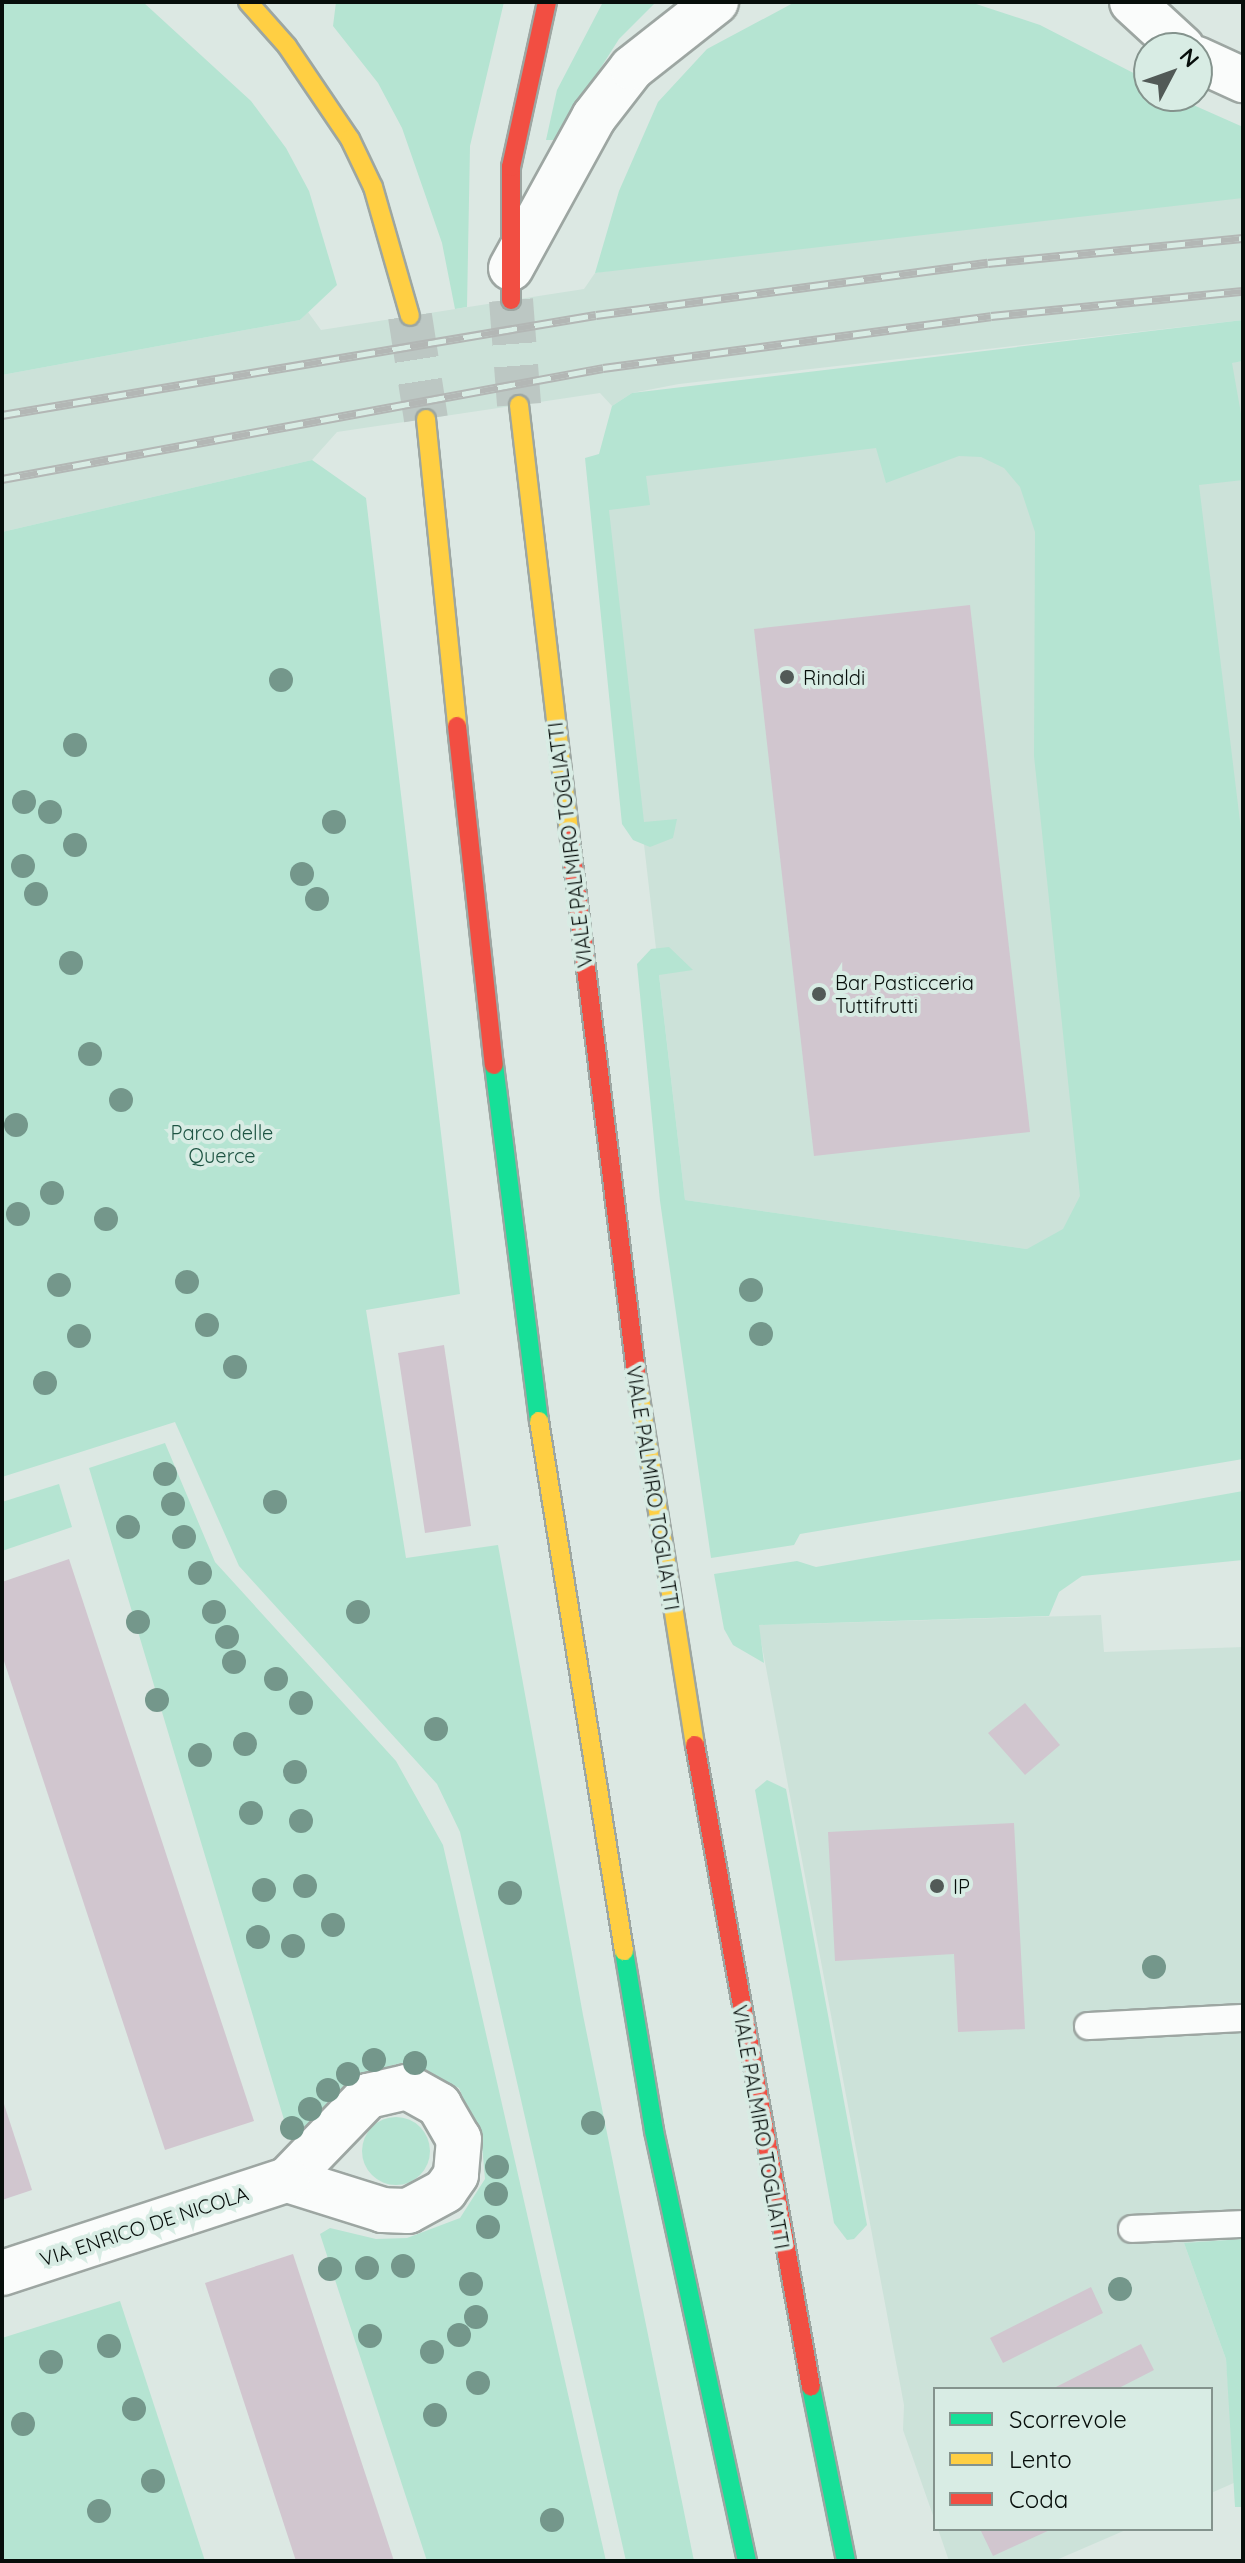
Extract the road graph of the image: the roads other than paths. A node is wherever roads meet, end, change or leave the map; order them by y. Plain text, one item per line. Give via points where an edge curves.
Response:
1 (248, 2) edge
2 (547, 2) edge
3 (716, 2) edge
4 (1106, 2) edge
5 (1140, 11) edge
6 (1164, 32) edge
7 (1213, 66) edge
8 (1243, 80) edge
9 (511, 284) joint
10 (410, 316) tunnel mouth
11 (519, 405) tunnel mouth
12 (426, 419) tunnel mouth
13 (1243, 2018) edge
14 (1088, 2026) dead end
15 (287, 2180) dead end
16 (1243, 2224) edge
17 (1132, 2229) dead end
18 (2, 2273) edge
19 (747, 2561) edge
20 (846, 2561) edge

1 - 10 main road via 287,46 350,139 373,187
2 - 9 main road via 511,167
3 - 9 street via 632,68 594,117
4 - 5 street
5 - 6 street
7 - 8 street
11 - 20 main road, VIALE PALMIRO TOGLIATTI via 620,1264 658,1530 764,2151
12 - 19 main road via 480,955 551,1519 654,2131
13 - 14 lane
15 - 18 street, VIA ENRICO DE NICOLA
16 - 17 lane

